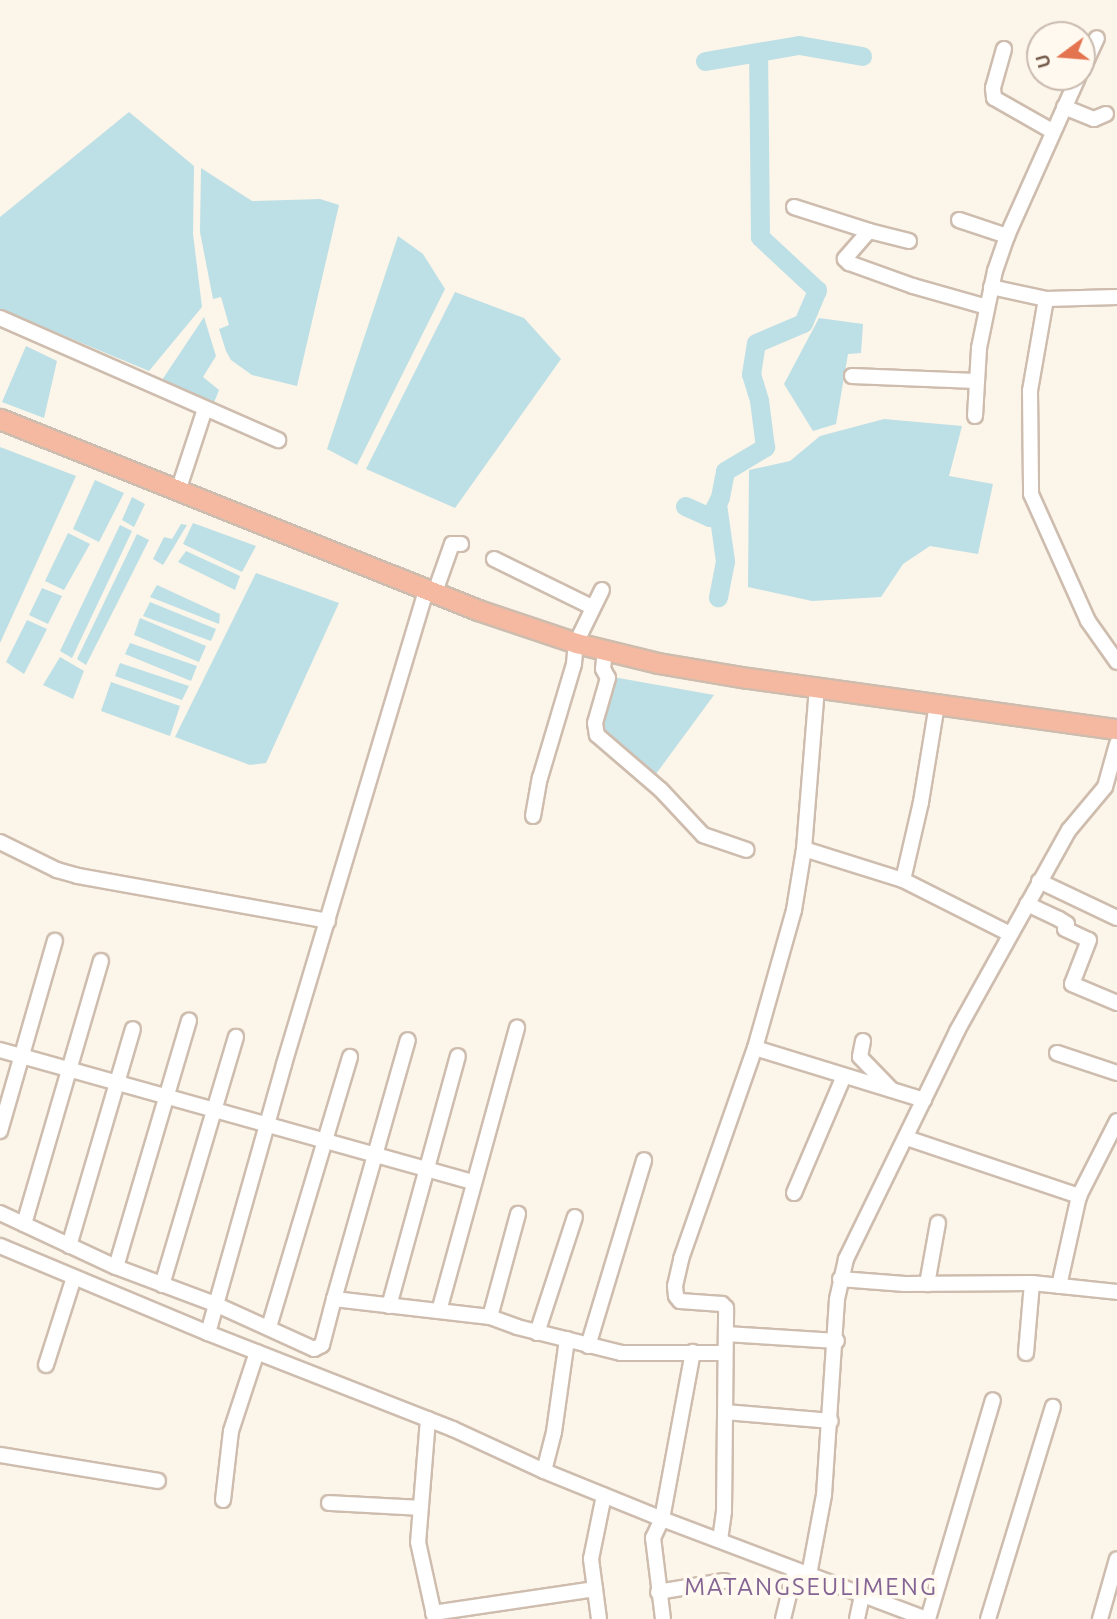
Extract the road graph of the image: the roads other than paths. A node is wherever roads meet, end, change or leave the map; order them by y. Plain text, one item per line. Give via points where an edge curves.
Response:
1 (1004, 49) dead end
2 (1072, 91) edge
3 (1064, 107) junction
4 (1106, 114) dead end
5 (1052, 131) junction
6 (794, 206) dead end
7 (959, 219) dead end
8 (869, 231) junction
9 (1007, 236) junction
10 (909, 241) dead end
11 (991, 287) junction
12 (1117, 296) edge
13 (1046, 299) junction
14 (987, 307) junction
15 (0, 318) edge
16 (852, 376) dead end
17 (976, 382) junction
18 (205, 409) junction
19 (975, 416) dead end
20 (0, 419) edge
21 (278, 440) dead end
22 (179, 488) junction
23 (461, 544) dead end
24 (494, 559) dead end
25 (602, 590) dead end
26 (430, 591) junction
27 (592, 607) junction
28 (576, 643) junction
29 (605, 650) junction
30 (1117, 662) edge
31 (817, 688) junction
32 (937, 704) junction
33 (1117, 729) edge
34 (1117, 744) edge
35 (533, 816) dead end
36 (0, 842) edge
37 (804, 849) junction
38 (747, 850) dead end
39 (903, 880) junction
40 (1039, 881) junction
41 (1027, 904) junction
42 (1117, 918) edge
43 (328, 921) junction
44 (1010, 934) junction
45 (55, 941) dead end
46 (101, 961) dead end
47 (1117, 1003) edge
48 (189, 1021) dead end
49 (517, 1028) dead end
50 (133, 1029) dead end
51 (236, 1037) dead end
52 (408, 1040) dead end
53 (863, 1041) dead end
54 (755, 1048) junction
55 (0, 1050) edge
56 (1057, 1053) dead end
57 (22, 1055) junction
58 (457, 1056) dead end
59 (350, 1057) dead end
60 (70, 1069) junction
61 (1117, 1073) edge
62 (844, 1076) junction
63 (117, 1084) junction
64 (892, 1090) junction
65 (168, 1097) junction
66 (924, 1100) junction
67 (215, 1110) junction
68 (1117, 1121) edge
69 (267, 1125) junction
70 (0, 1131) edge
71 (907, 1138) junction
72 (326, 1141) junction
73 (375, 1155) junction
74 (645, 1160) dead end
75 (426, 1168) junction
76 (474, 1182) junction
77 (794, 1193) dead end
78 (1079, 1196) junction
79 (0, 1213) edge
80 (519, 1214) dead end
81 (575, 1217) dead end
82 (938, 1223) dead end
83 (24, 1224) junction
84 (69, 1246) junction
85 (0, 1247) edge
86 (116, 1267) junction
87 (74, 1277) junction
88 (840, 1279) junction
89 (1031, 1283) junction
90 (927, 1284) junction
91 (162, 1285) junction
92 (1059, 1286) junction
93 (1117, 1292) edge
94 (334, 1299) junction
95 (388, 1307) junction
96 (439, 1311) junction
97 (490, 1317) junction
98 (211, 1319) junction
99 (269, 1327) junction
100 (537, 1333) junction
101 (726, 1334) junction
102 (324, 1339) junction
103 (567, 1339) junction
104 (836, 1341) junction
105 (588, 1346) junction
106 (257, 1352) junction
107 (693, 1352) junction
108 (725, 1353) junction
109 (1026, 1353) dead end
110 (46, 1365) dead end
111 (314, 1374) junction
112 (993, 1400) dead end
113 (1053, 1407) dead end
114 (726, 1412) junction
115 (428, 1419) junction
116 (831, 1421) junction
117 (0, 1455) edge
118 (544, 1471) junction
119 (158, 1481) dead end
120 (604, 1495) junction
121 (223, 1500) dead end
122 (329, 1503) dead end
123 (420, 1508) junction
124 (662, 1519) junction
125 (720, 1540) junction
126 (1117, 1559) edge
127 (807, 1566) junction
128 (724, 1581) dead end
129 (595, 1589) junction
130 (659, 1592) junction
131 (862, 1595) junction
132 (930, 1614) edge
133 (433, 1617) edge
134 (599, 1619) edge
135 (663, 1619) edge
136 (783, 1619) edge
137 (857, 1619) edge
138 (988, 1619) edge
139 (1100, 1619) edge

1 - 5 street via 994,98
2 - 3 street
3 - 4 street via 1088,118
3 - 5 street
5 - 9 street
6 - 8 street
7 - 9 street
8 - 10 street
8 - 14 street via 846,255 849,263
9 - 11 street
11 - 13 street
11 - 14 street
12 - 13 street
13 - 30 street via 1030,391 1031,494 1088,621
14 - 17 street
15 - 18 street
16 - 17 street
17 - 19 street
18 - 21 street
18 - 22 street
20 - 22 highway
22 - 26 highway
23 - 26 street via 452,544
24 - 27 street
25 - 27 street
26 - 28 highway
26 - 43 street
27 - 28 street
28 - 29 highway
28 - 35 street
29 - 31 highway
29 - 38 street via 603,668 608,678 595,733 661,790 703,835
31 - 32 highway
31 - 37 street
32 - 33 highway
32 - 39 street
34 - 40 street via 1101,796 1069,830
36 - 43 street via 78,876
37 - 39 street
37 - 54 street via 794,910
39 - 44 street
40 - 41 street
40 - 42 street
41 - 44 street
41 - 47 street via 1089,940 1072,984
43 - 69 street
44 - 66 street
45 - 57 street
46 - 60 street
48 - 65 street
49 - 76 street
50 - 63 street
51 - 67 street
52 - 73 street
53 - 64 street via 861,1059
54 - 62 street
54 - 101 street via 675,1286 680,1301 725,1305
55 - 57 street
56 - 61 street
57 - 60 street
57 - 70 street
58 - 75 street
59 - 72 street
60 - 63 street
60 - 83 street
62 - 64 street
62 - 77 street
63 - 65 street
63 - 84 street
64 - 66 street
65 - 67 street
65 - 86 street
66 - 71 street
67 - 69 street
67 - 91 street
68 - 78 street
69 - 72 street
69 - 98 street
71 - 78 street
71 - 88 street
72 - 73 street
72 - 99 street
73 - 75 street
73 - 94 street
74 - 105 street
75 - 76 street
75 - 95 street
76 - 96 street
78 - 92 street
79 - 83 street
80 - 97 street
81 - 100 street
82 - 90 street
83 - 84 street
84 - 86 street
85 - 87 street
86 - 91 street
87 - 98 street
87 - 110 street
88 - 90 street
88 - 104 street
89 - 90 street
89 - 92 street
89 - 109 street
91 - 98 street
92 - 93 street
94 - 95 street
94 - 102 street
95 - 96 street
96 - 97 street
97 - 100 street
98 - 99 street
98 - 106 street
99 - 102 street via 314,1349 321,1348
100 - 103 street
101 - 104 street
101 - 108 street
102 - 111 street
103 - 105 street
103 - 118 street
104 - 116 street
105 - 107 street via 626,1354
106 - 111 street
106 - 121 street via 231,1431
107 - 108 street
107 - 124 street
108 - 114 street
111 - 115 street
112 - 132 street
113 - 138 street
114 - 116 street
114 - 125 street
115 - 118 street
115 - 123 street
116 - 127 street via 822,1505
117 - 119 street
118 - 120 street
120 - 124 street
120 - 129 street via 592,1551
122 - 123 street
123 - 133 street via 418,1542
124 - 125 street
124 - 130 street via 653,1538
125 - 127 street
126 - 139 street
127 - 131 street
127 - 136 street
128 - 130 street
129 - 133 street
129 - 134 street
130 - 135 street
131 - 132 street
131 - 137 street

